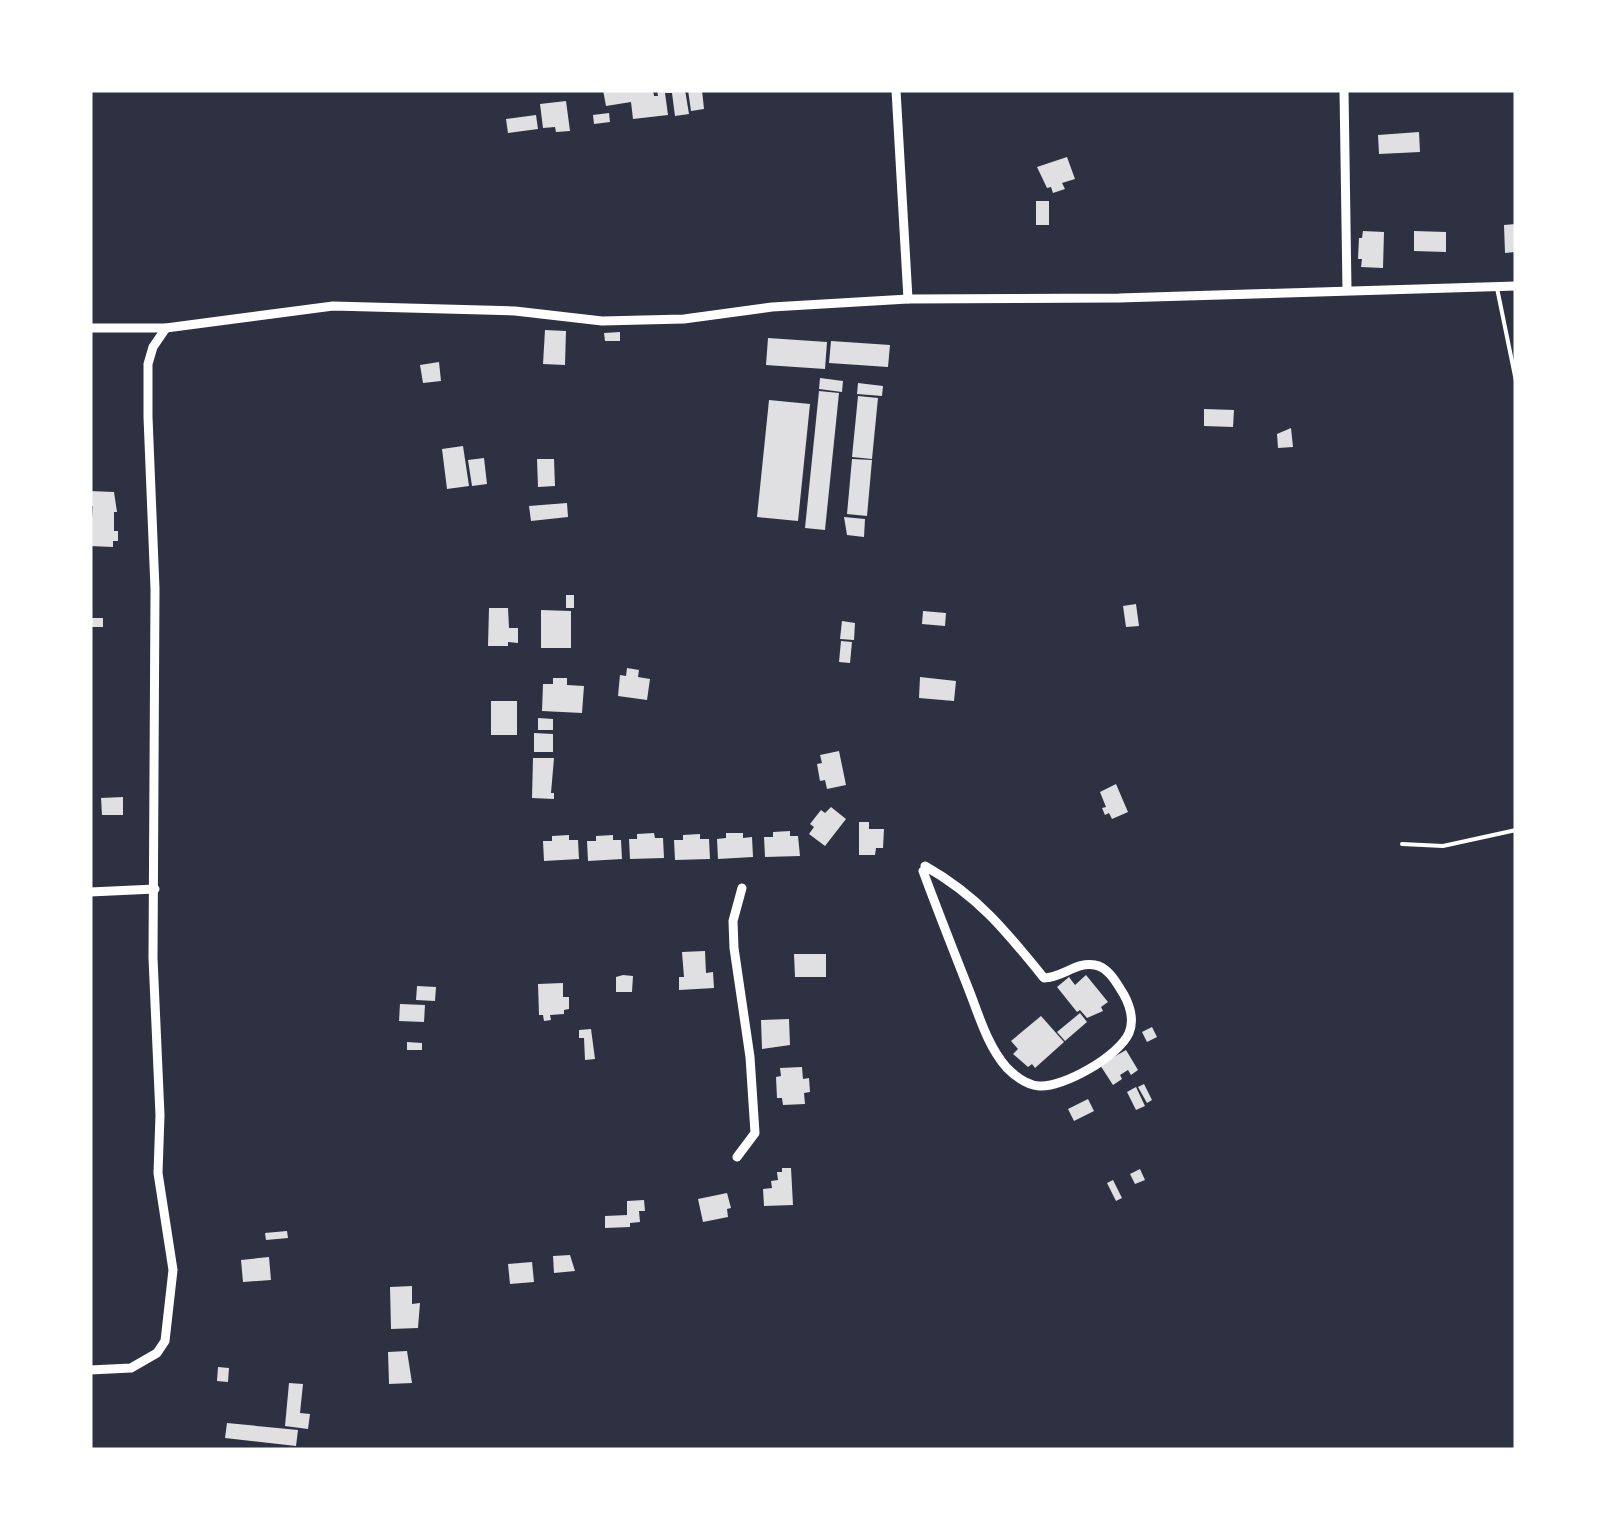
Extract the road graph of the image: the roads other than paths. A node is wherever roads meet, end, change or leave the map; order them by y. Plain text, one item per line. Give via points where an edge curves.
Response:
1 (896, 90) edge
2 (1344, 90) edge
3 (1516, 286) edge
4 (1497, 288) junction
5 (1347, 290) junction
6 (908, 300) junction
7 (90, 328) edge
8 (166, 328) junction
9 (1516, 381) edge
10 (1516, 830) edge
11 (1402, 844) dead end
12 (924, 869) joint
13 (742, 888) dead end
14 (155, 889) junction
15 (90, 892) edge
16 (737, 1157) dead end
17 (90, 1370) edge

1 - 6 street
2 - 5 street
3 - 4 street
4 - 5 street
4 - 9 lane
5 - 6 street
6 - 8 street via 602,322 515,311 333,306
7 - 8 street
8 - 14 street via 148,364
10 - 11 lane via 1442,846
12 - 12 street via 979,1016 1005,1066 1038,1086 1058,1084 1119,1047 1129,1033 1128,1000 1100,965 1044,978 960,886
13 - 16 street via 734,948 755,1133
14 - 15 street
14 - 17 street via 158,1174 174,1270 165,1341 131,1368

